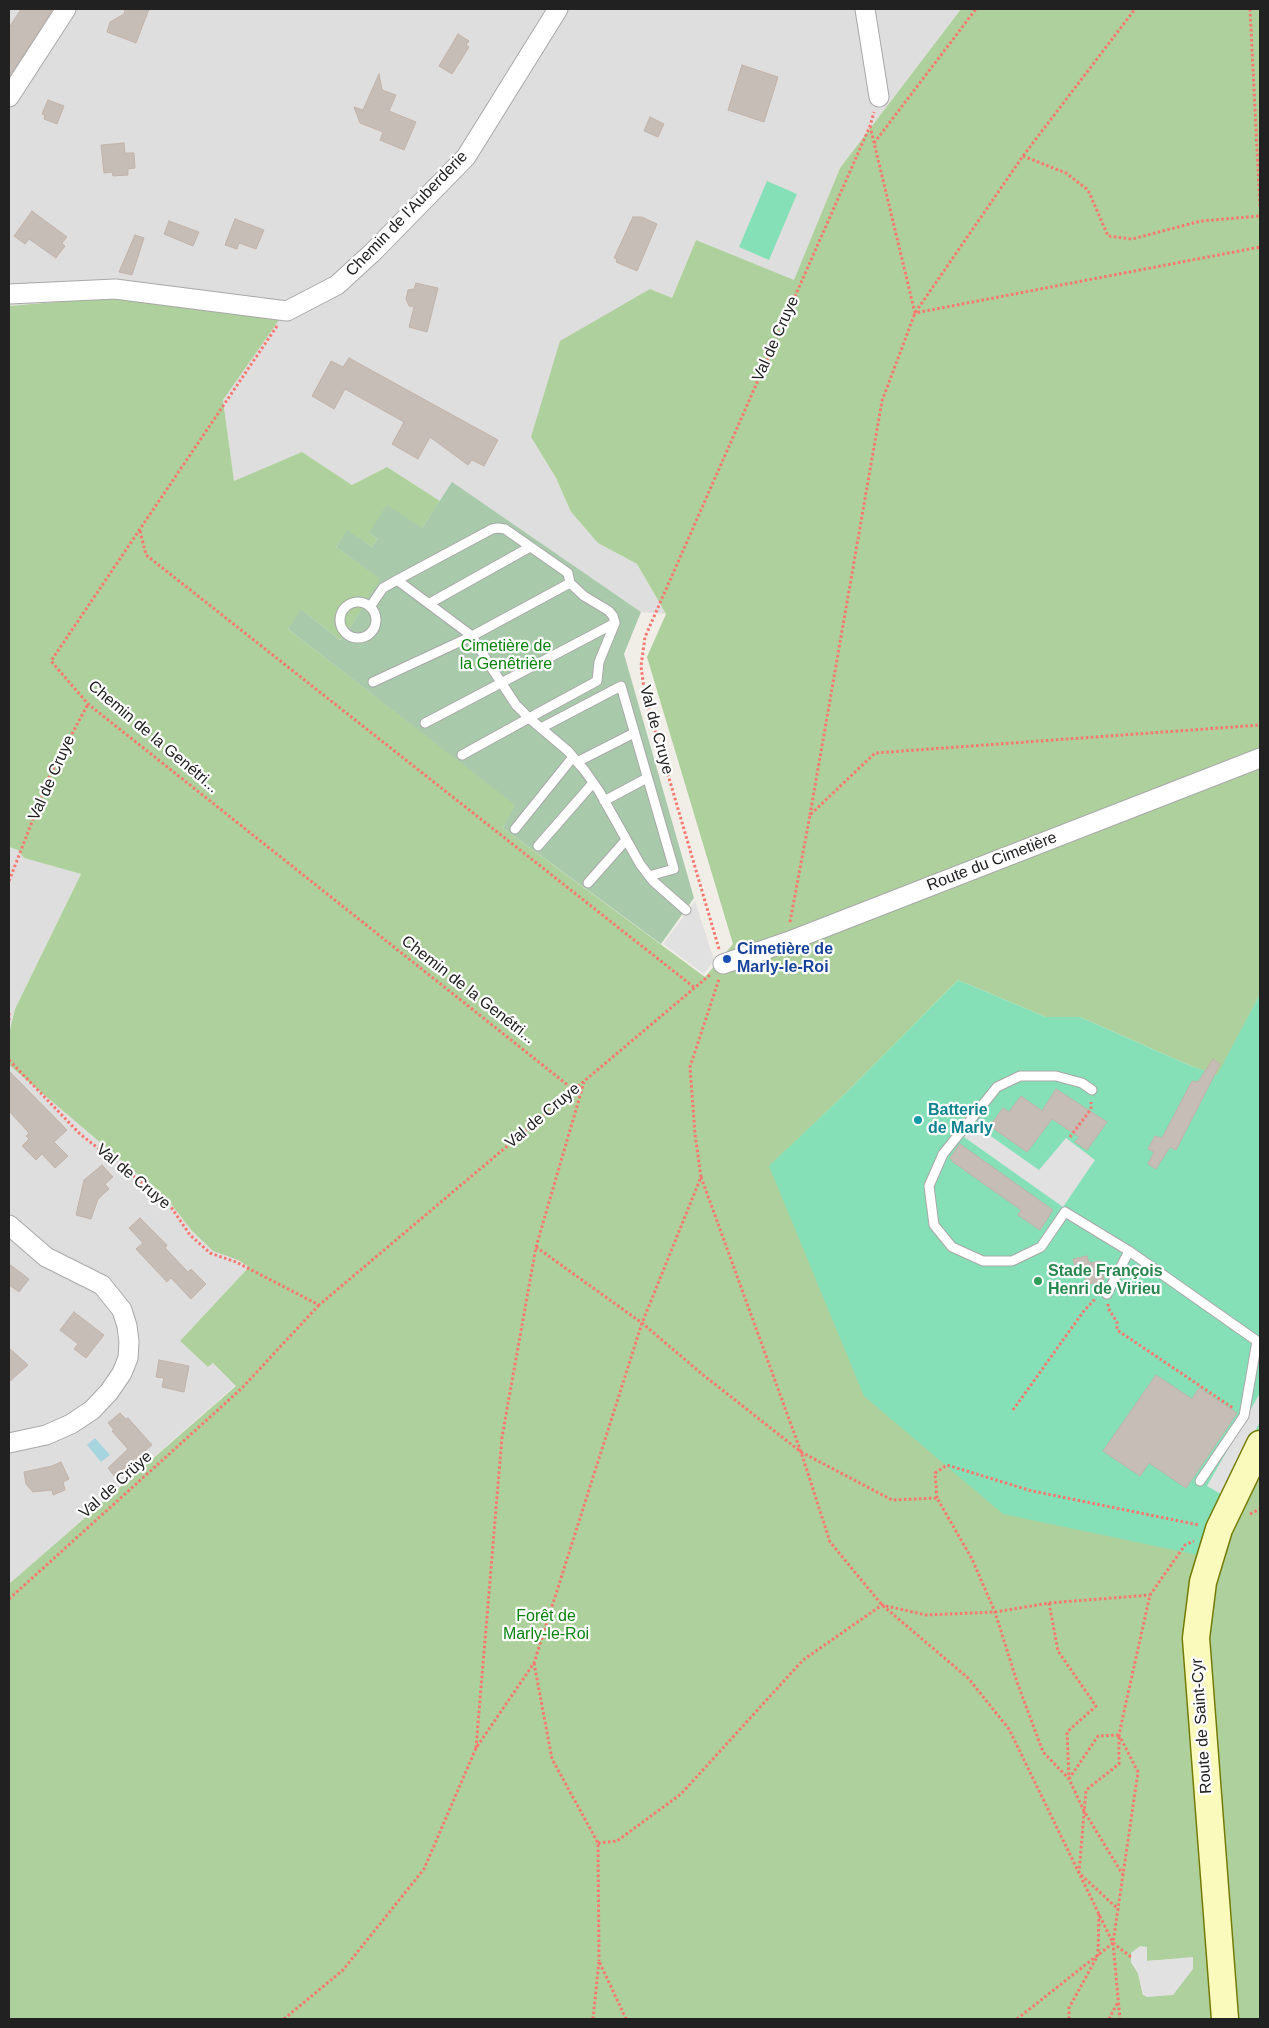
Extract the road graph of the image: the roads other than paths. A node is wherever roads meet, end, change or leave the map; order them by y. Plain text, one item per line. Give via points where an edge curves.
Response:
1 (66, 9) edge
2 (558, 9) edge
3 (866, 9) edge
4 (9, 97) edge
5 (879, 97) road end
6 (9, 294) edge
7 (530, 547) junction
8 (397, 580) junction
9 (570, 583) junction
10 (430, 604) junction
11 (370, 607) junction
12 (615, 623) junction
13 (472, 636) junction
14 (373, 682) dead end
15 (501, 683) junction
16 (529, 718) junction
17 (425, 723) dead end
18 (541, 728) junction
19 (634, 733) junction
20 (462, 755) dead end
21 (1260, 758) edge
22 (575, 759) junction
23 (648, 778) junction
24 (593, 783) junction
25 (604, 801) junction
26 (515, 828) dead end
27 (626, 840) junction
28 (538, 846) dead end
29 (649, 876) junction
30 (588, 883) dead end
31 (686, 910) dead end
32 (723, 964) road end
33 (1092, 1090) road end
34 (9, 1225) edge
35 (1129, 1251) junction
36 (1107, 1294) road end
37 (9, 1443) edge
38 (1260, 1444) edge
39 (1200, 1481) dead end
40 (1225, 2019) edge

1 - 4 street
2 - 6 street, Chemin de l'Auberderie via 466,157 337,285 287,311 115,289
3 - 5 street
7 - 8 lane via 505,530 492,529
7 - 9 lane via 568,573
7 - 10 lane
8 - 10 lane
8 - 11 lane via 383,588
9 - 12 lane via 608,611
9 - 13 lane
10 - 13 lane
11 - 11 lane via 354,602 344,608 341,625 348,634 359,637 369,633 375,623
12 - 15 lane
12 - 16 lane via 600,662 598,681
13 - 14 lane
13 - 15 lane
15 - 16 lane
15 - 17 lane
16 - 18 lane
16 - 20 lane
18 - 19 lane via 621,686
18 - 22 lane
19 - 22 lane
19 - 23 lane
21 - 32 street, Route du Cimetière
22 - 24 lane
22 - 26 lane
23 - 25 lane
23 - 29 lane via 674,869
24 - 25 lane
24 - 28 lane
25 - 27 lane
27 - 29 lane
27 - 30 lane
29 - 31 lane
33 - 35 lane via 1082,1083 1056,1076 1020,1076 996,1087 944,1154 929,1186 934,1226 952,1248 983,1261 1012,1261 1041,1247 1065,1212
34 - 37 street via 46,1257 102,1285 122,1310 129,1342 128,1358 122,1373 92,1410 46,1435
35 - 36 lane
35 - 39 lane via 1257,1341 1244,1416
38 - 40 main road, Route de Saint-Cyr via 1220,1529 1203,1582 1196,1638

